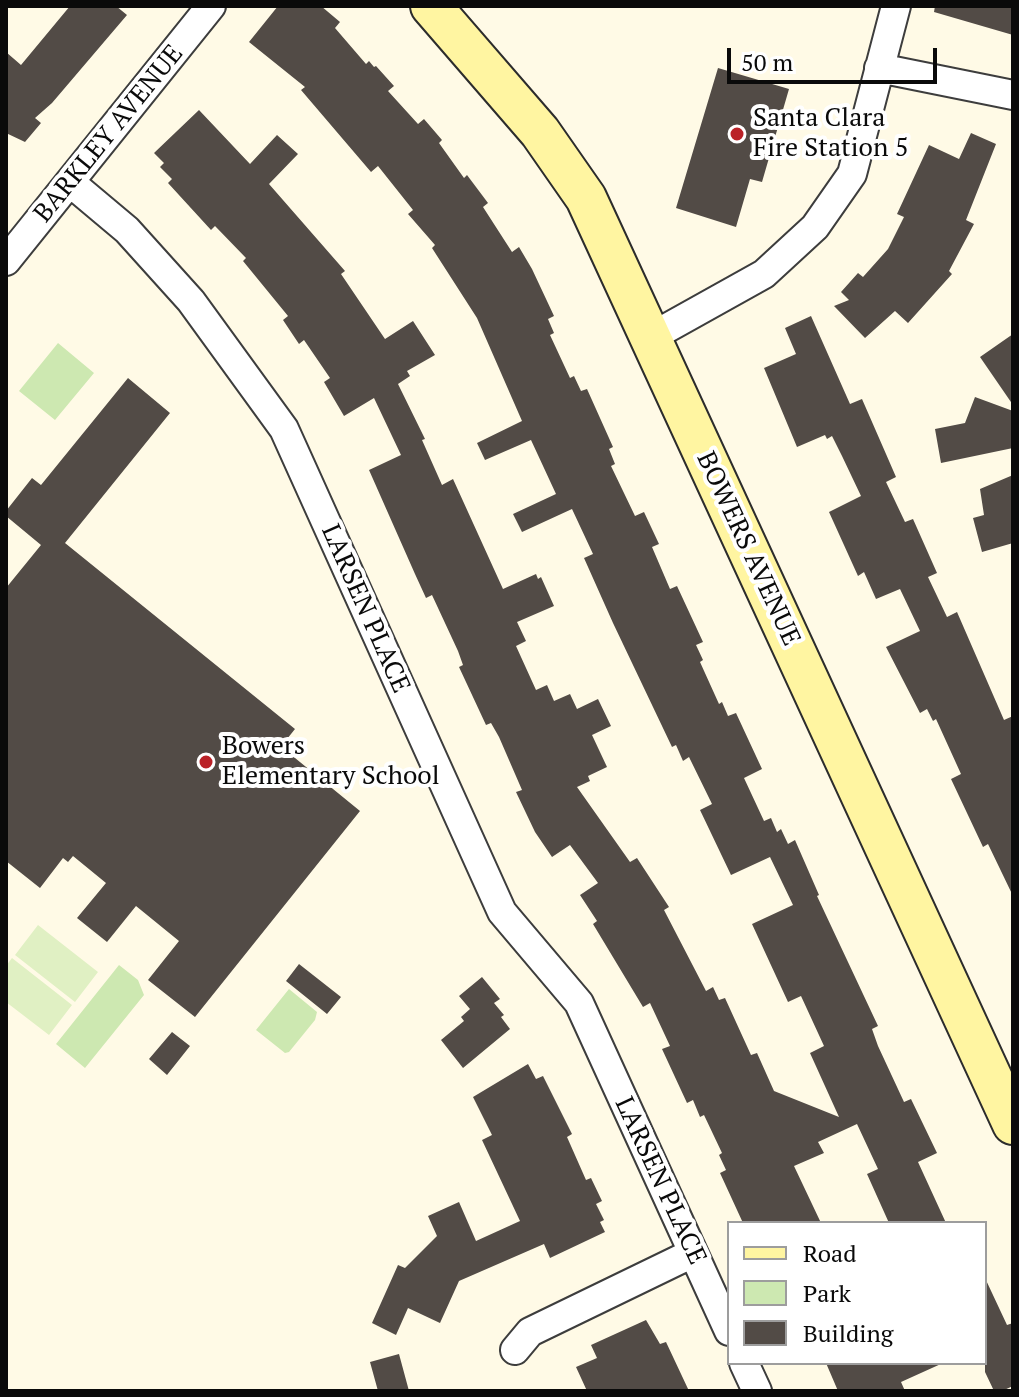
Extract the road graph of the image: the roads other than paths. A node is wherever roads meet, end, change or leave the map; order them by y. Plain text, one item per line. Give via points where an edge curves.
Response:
1 (211, 6) edge
2 (431, 6) edge
3 (896, 6) edge
4 (879, 68) junction
5 (1013, 95) edge
6 (71, 183) junction
7 (6, 261) edge
8 (651, 337) junction
9 (1013, 1124) edge
10 (693, 1253) junction
11 (727, 1327) edge
12 (515, 1350) dead end
13 (745, 1365) edge
14 (757, 1391) edge

1 - 6 street, BARKLEY AVENUE
2 - 8 main road, BOWERS AVENUE via 540,132 586,198
3 - 4 street
4 - 5 street
4 - 8 street via 852,174 815,227 764,274
6 - 7 street, BARKLEY AVENUE
6 - 10 street, LARSEN PLACE via 127,230 191,301 284,429 502,912 579,1003
8 - 9 main road, BOWERS AVENUE
10 - 11 street, LARSEN PLACE
10 - 12 street via 530,1332
13 - 14 street

